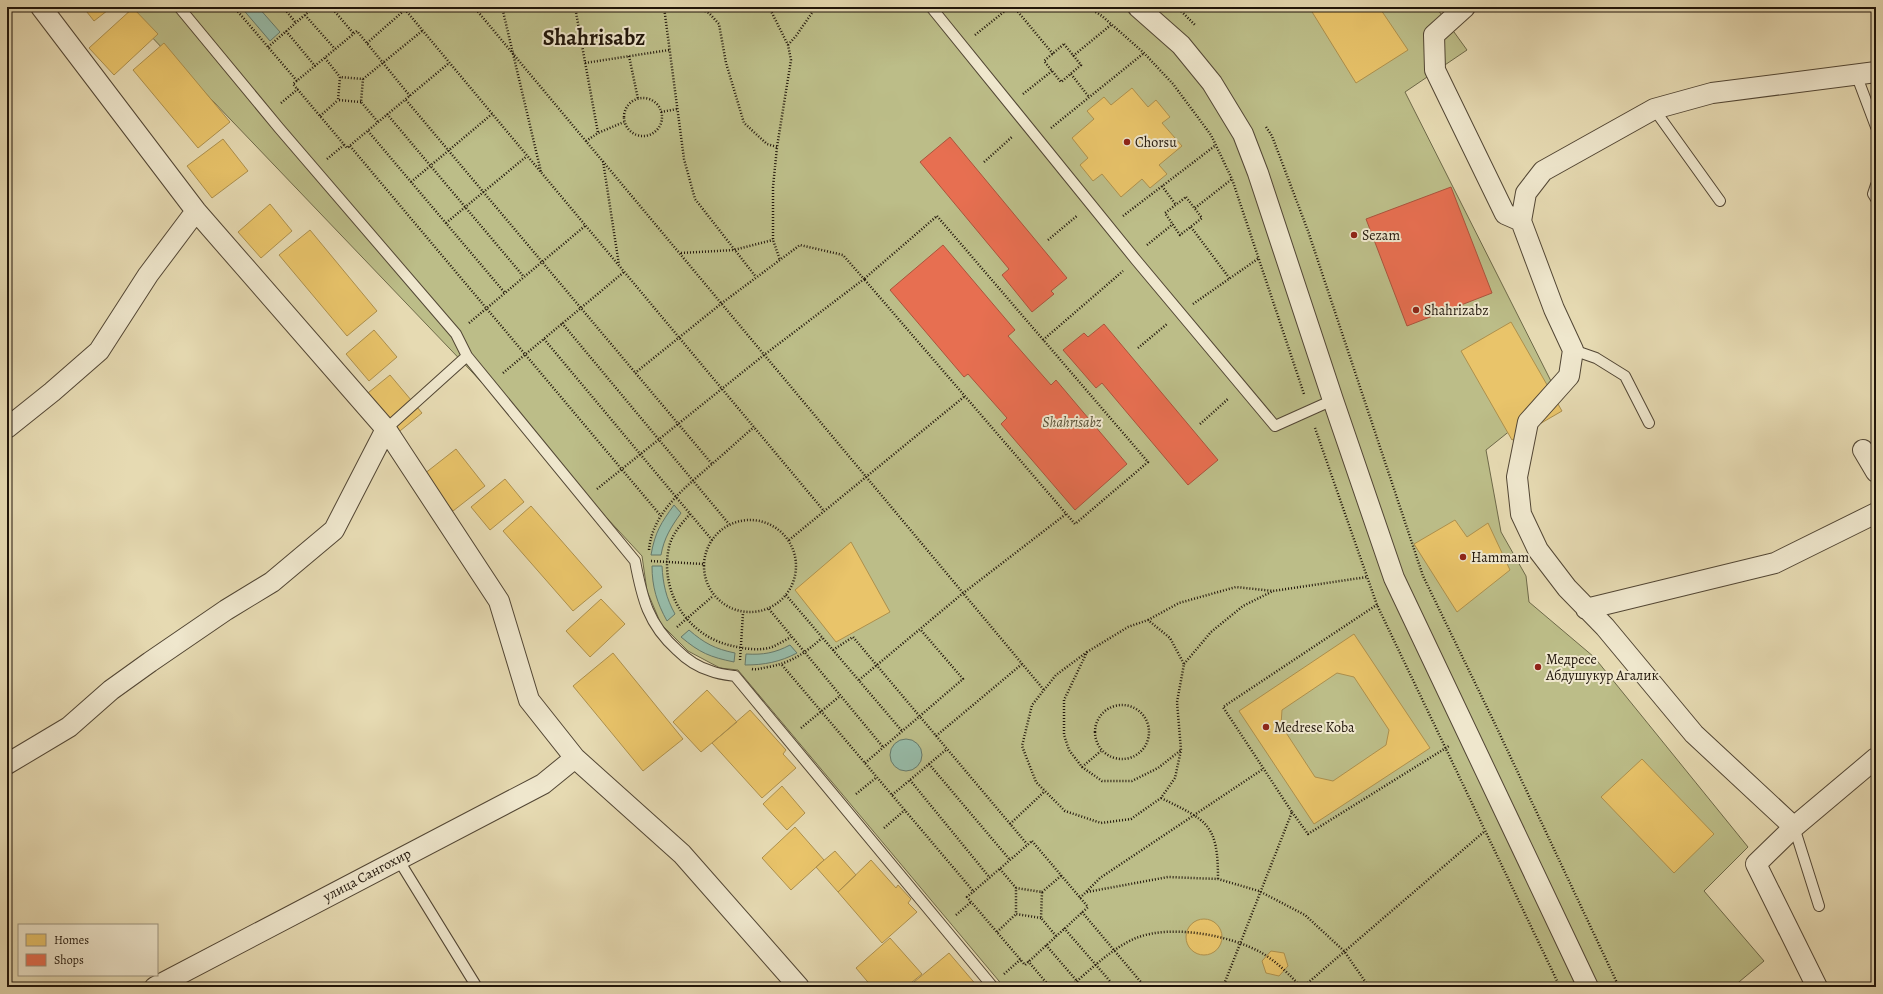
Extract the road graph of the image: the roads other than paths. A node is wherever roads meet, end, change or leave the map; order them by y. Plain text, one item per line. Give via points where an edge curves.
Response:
1 (40, 7) edge
2 (179, 7) edge
3 (931, 7) edge
4 (1138, 7) edge
5 (1465, 7) edge
6 (1876, 72) edge
7 (1856, 74) junction
8 (1654, 109) junction
9 (1876, 127) edge
10 (1876, 185) edge
11 (1876, 199) edge
12 (1720, 201) dead end
13 (196, 211) junction
14 (1521, 221) junction
15 (1573, 350) junction
16 (467, 356) junction
17 (1333, 400) junction
18 (1649, 423) dead end
19 (7, 428) edge
20 (386, 428) junction
21 (1863, 450) dead end
22 (1876, 472) edge
23 (1876, 513) edge
24 (1586, 609) junction
25 (575, 758) junction
26 (1876, 758) edge
27 (7, 764) edge
28 (1794, 827) junction
29 (398, 859) junction
30 (1819, 906) dead end
31 (992, 986) edge
32 (155, 987) edge
33 (472, 987) edge
34 (799, 987) edge
35 (1588, 987) edge
36 (1817, 987) edge

1 - 13 street
2 - 16 lane via 278,128 456,334
3 - 17 lane via 1090,204 1275,426
4 - 17 street via 1185,51 1212,83 1243,134
5 - 14 street via 1434,35 1435,70 1505,214
6 - 7 street
7 - 8 street via 1712,93
7 - 9 lane
8 - 12 lane
8 - 14 street via 1543,171 1526,193
10 - 11 lane via 1873,194
13 - 19 street via 148,275 99,351
13 - 20 street
14 - 15 street via 1554,309
15 - 18 lane via 1596,358 1625,376
15 - 24 street via 1569,376 1528,422 1517,477 1521,514 1538,550
16 - 20 lane
16 - 31 lane via 636,561 641,591 650,616 664,638 689,662 711,672 737,672 787,740
17 - 35 street via 1400,589
20 - 25 street via 499,601 529,700
20 - 27 street via 334,530 272,582 150,662 111,690 69,727
21 - 22 street
23 - 24 street via 1775,563
24 - 28 street via 1605,627 1694,734
25 - 29 street, улица Сангохир via 543,784
25 - 34 street via 682,854
26 - 28 street
28 - 30 lane
28 - 36 street via 1756,864
29 - 32 street, улица Сангохир
29 - 33 lane via 475,984

